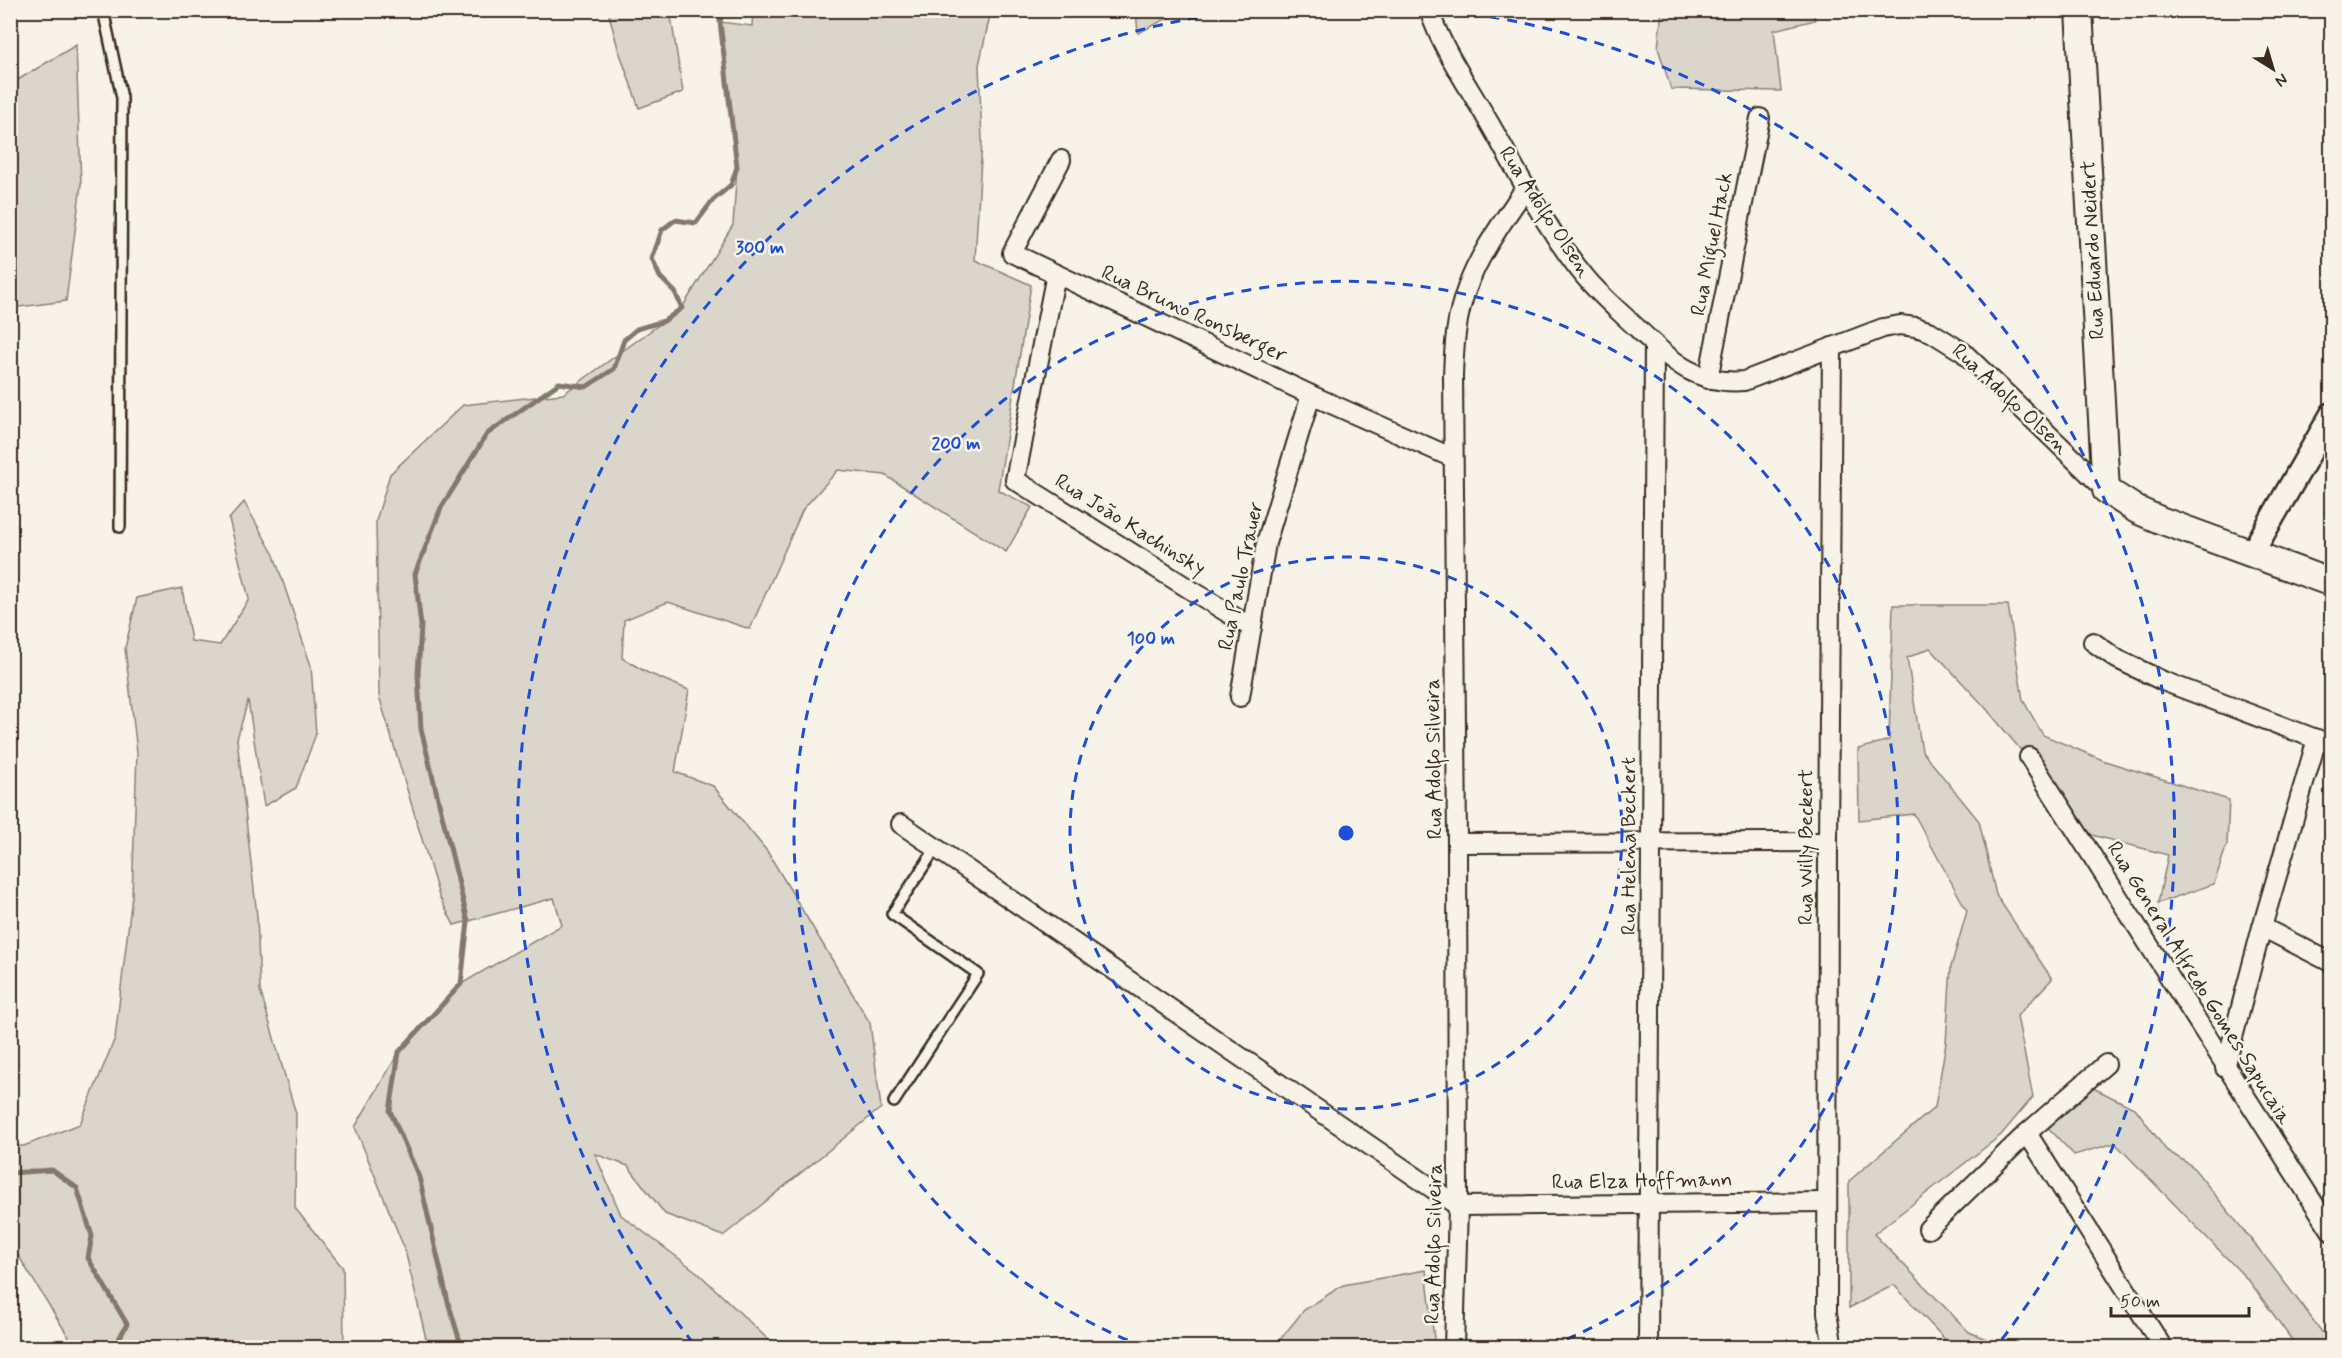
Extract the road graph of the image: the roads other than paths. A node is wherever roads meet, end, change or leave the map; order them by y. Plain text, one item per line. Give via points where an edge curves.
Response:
1 (103, 10) edge
2 (1429, 10) edge
3 (2079, 10) edge
4 (1760, 118) dead end
5 (1061, 160) dead end
6 (1526, 187) junction
7 (1056, 274) junction
8 (1654, 344) junction
9 (1832, 346) junction
10 (1708, 379) junction
11 (1311, 395) junction
12 (2331, 414) edge
13 (1453, 458) junction
14 (2106, 490) junction
15 (120, 527) dead end
16 (2252, 553) junction
17 (2331, 583) edge
18 (1252, 628) junction
19 (2093, 642) dead end
20 (1240, 697) dead end
21 (2324, 742) edge
22 (2029, 757) dead end
23 (901, 824) dead end
24 (1651, 842) junction
25 (1828, 842) junction
26 (1457, 843) junction
27 (936, 848) junction
28 (2262, 927) junction
29 (2331, 963) edge
30 (2106, 1064) dead end
31 (2225, 1068) junction
32 (894, 1102) dead end
33 (2026, 1133) junction
34 (1827, 1202) junction
35 (1649, 1203) junction
36 (1458, 1206) junction
37 (1928, 1229) dead end
38 (2331, 1232) edge
39 (1454, 1347) edge
40 (1648, 1347) edge
41 (1833, 1347) edge
42 (2163, 1347) edge

1 - 15 lane via 122,98
2 - 6 street, Rua Adolfo Olsen via 1443,42
3 - 14 main road, Rua Eduardo Neidert
4 - 10 street, Rua Miguel Hack
5 - 7 street, Rua Bruno Ronsberger via 1012,253
6 - 8 street, Rua Adolfo Olsen via 1587,280
6 - 13 street, Rua Adolfo Silveira via 1484,254 1467,287 1460,312 1453,376
7 - 11 street, Rua Bruno Ronsberger
7 - 18 street, Rua João Kachinsky via 1015,480
8 - 10 street, Rua Adolfo Olsen via 1676,363
8 - 24 street, Rua Helena Beckert
9 - 10 street, Rua Adolfo Olsen via 1744,381
9 - 14 street, Rua Adolfo Olsen via 1900,325 1932,332 1970,359
9 - 25 street, Rua Willy Beckert
11 - 13 street, Rua Bruno Ronsberger
11 - 18 street, Rua Paulo Trauer via 1266,543
12 - 16 street
13 - 26 street, Rua Adolfo Silveira
14 - 16 main road, Rua Adolfo Olsen via 2137,510
16 - 17 main road, Rua Adolfo Olsen
18 - 20 street, Rua Paulo Trauer
19 - 21 street via 2117,659 2163,681
21 - 28 street
22 - 31 street, Rua General Alfredo Gomes Sapucaia
23 - 27 street
24 - 25 street
24 - 26 street
24 - 35 street, Rua Helena Beckert
25 - 34 street, Rua Willy Beckert
26 - 36 street, Rua Adolfo Silveira
27 - 32 lane via 892,914 978,974
27 - 36 street
28 - 29 street
28 - 31 street
30 - 33 street
31 - 38 street, Rua General Alfredo Gomes Sapucaia
33 - 37 street
33 - 42 street
34 - 35 street, Rua Elza Hoffmann
34 - 41 street, Rua Willy Beckert via 1827,1313
35 - 36 street, Rua Elza Hoffmann
35 - 40 street, Rua Helena Beckert
36 - 39 street, Rua Adolfo Silveira

